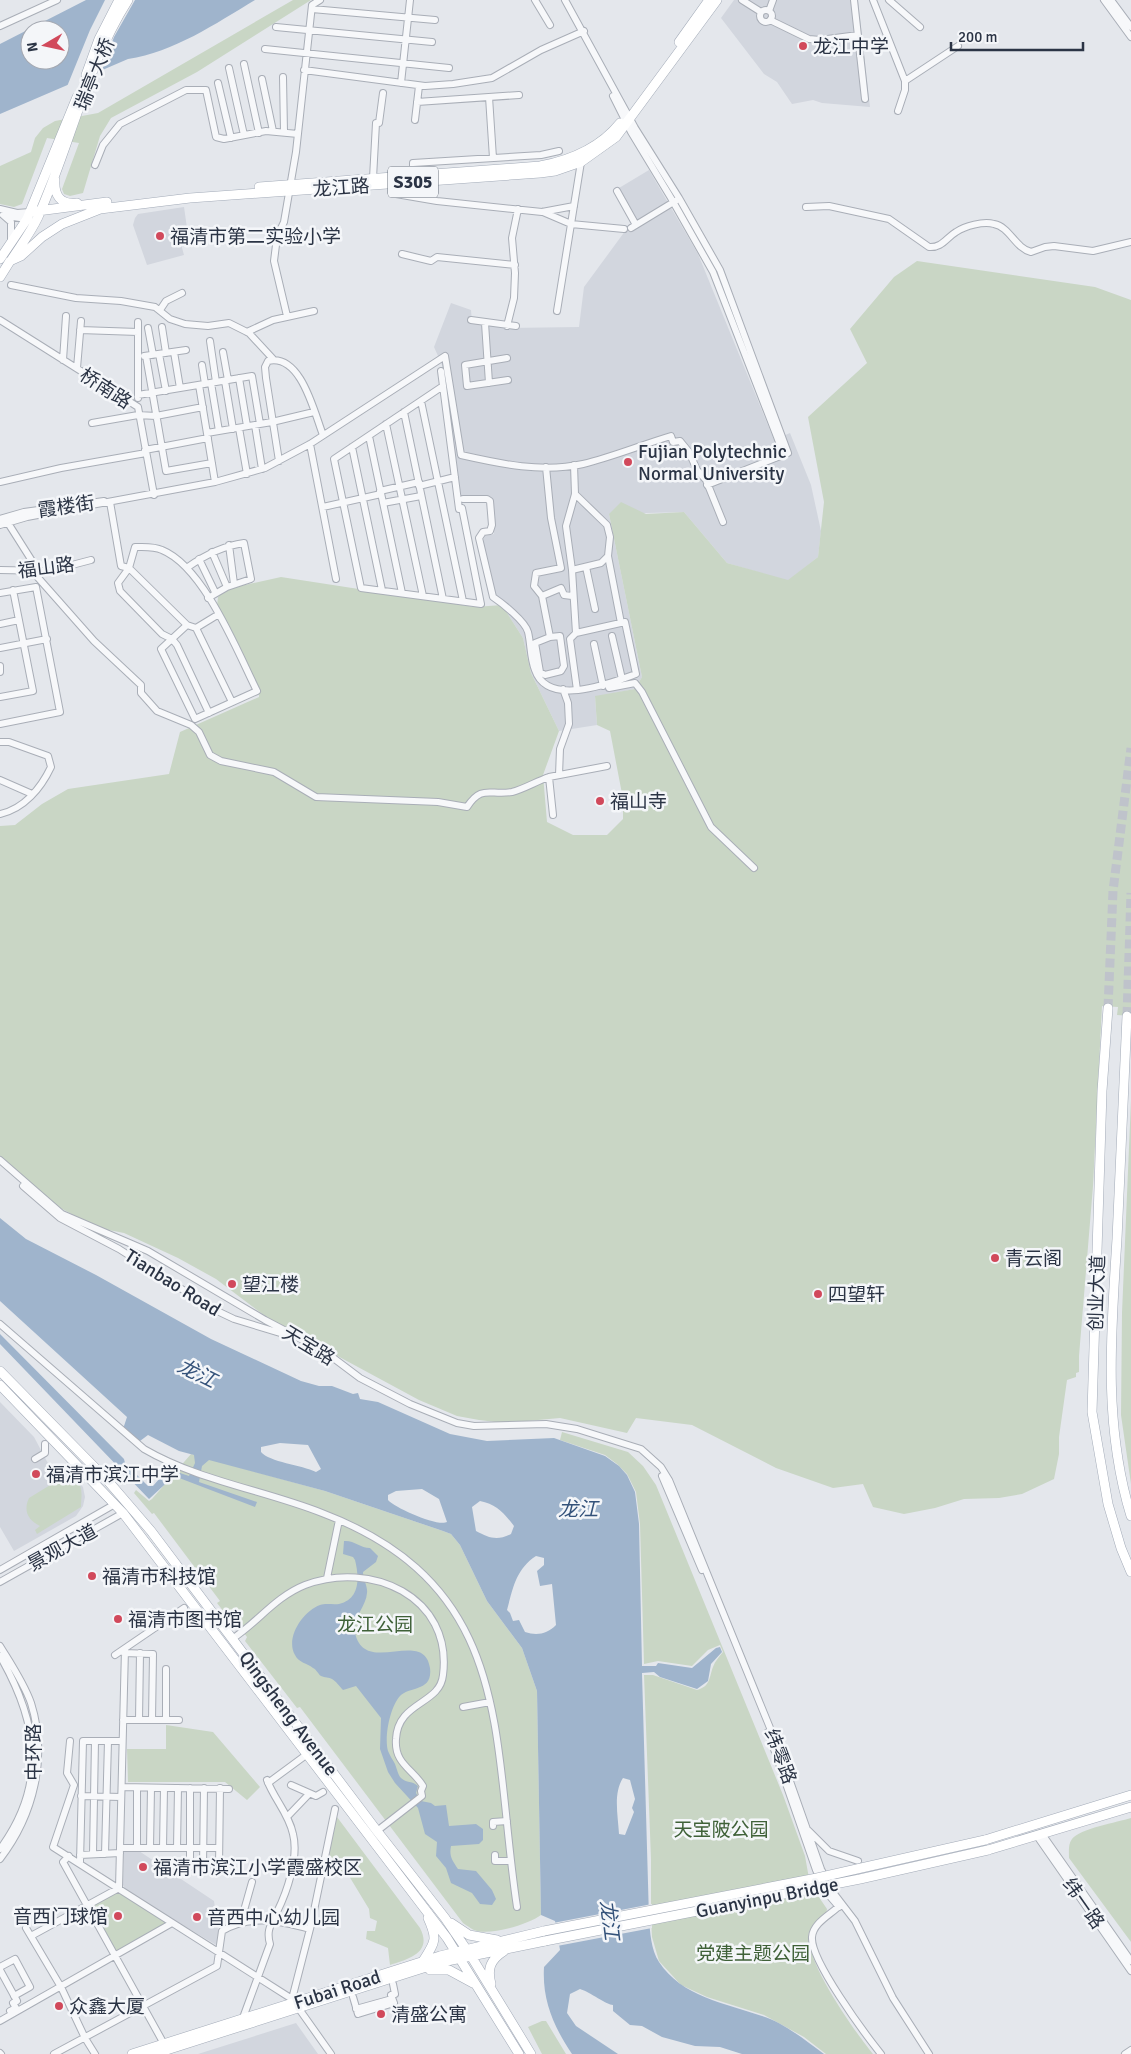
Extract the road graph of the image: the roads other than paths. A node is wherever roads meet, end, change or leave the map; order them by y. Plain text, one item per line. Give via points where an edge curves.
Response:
1 (57, 0) edge
2 (119, 0) edge
3 (128, 0) edge
4 (320, 0) edge
5 (410, 0) edge
6 (535, 0) edge
7 (561, 0) edge
8 (565, 0) edge
9 (709, 0) edge
10 (717, 0) edge
11 (742, 0) edge
12 (773, 0) edge
13 (854, 0) edge
14 (873, 0) edge
15 (890, 0) edge
16 (1104, 0) edge
17 (1111, 0) edge
18 (312, 9) junction
19 (769, 11) junction
20 (761, 12) junction
21 (408, 18) junction
22 (435, 20) dead end
23 (770, 20) junction
24 (550, 25) dead end
25 (0, 26) edge
26 (920, 26) dead end
27 (276, 27) dead end
28 (1131, 28) edge
29 (309, 30) junction
30 (582, 32) junction
31 (858, 35) junction
32 (1131, 37) edge
33 (406, 40) junction
34 (432, 42) dead end
35 (958, 46) dead end
36 (265, 49) dead end
37 (306, 52) junction
38 (403, 63) junction
39 (244, 64) dead end
40 (229, 68) dead end
41 (449, 68) dead end
42 (304, 70) junction
43 (283, 77) dead end
44 (262, 79) dead end
45 (905, 81) junction
46 (218, 83) dead end
47 (401, 83) junction
48 (419, 86) junction
49 (383, 93) dead end
50 (519, 95) dead end
51 (489, 97) junction
52 (865, 99) dead end
53 (417, 102) junction
54 (898, 111) dead end
55 (627, 118) junction
56 (415, 120) dead end
57 (259, 132) junction
58 (274, 132) junction
59 (284, 132) junction
60 (298, 134) junction
61 (244, 136) junction
62 (231, 138) junction
63 (60, 148) junction
64 (559, 151) dead end
65 (492, 158) junction
66 (581, 162) junction
67 (95, 165) dead end
68 (55, 175) junction
69 (413, 175) junction
70 (373, 178) junction
71 (392, 183) junction
72 (290, 188) junction
73 (617, 191) dead end
74 (677, 200) junction
75 (89, 205) junction
76 (574, 206) junction
77 (806, 207) dead end
78 (100, 209) junction
79 (518, 209) junction
80 (1, 212) edge
81 (542, 212) junction
82 (34, 215) junction
83 (571, 224) junction
84 (631, 227) junction
85 (1131, 242) edge
86 (10, 246) junction
87 (402, 254) dead end
88 (0, 259) edge
89 (10, 261) junction
90 (514, 265) junction
91 (0, 278) edge
92 (12, 285) dead end
93 (182, 294) dead end
94 (160, 310) junction
95 (314, 311) dead end
96 (557, 311) dead end
97 (66, 316) dead end
98 (287, 316) junction
99 (0, 320) edge
100 (471, 320) dead end
101 (81, 321) dead end
102 (138, 322) dead end
103 (485, 323) junction
104 (507, 326) junction
105 (516, 326) dead end
106 (162, 327) dead end
107 (148, 328) dead end
108 (80, 330) junction
109 (138, 332) junction
110 (247, 332) junction
111 (210, 341) dead end
112 (186, 350) dead end
113 (223, 352) dead end
114 (160, 354) junction
115 (138, 357) junction
116 (507, 358) dead end
117 (63, 360) junction
118 (274, 360) junction
119 (486, 361) junction
120 (202, 365) dead end
121 (77, 368) junction
122 (441, 371) dead end
123 (239, 378) junction
124 (226, 380) junction
125 (508, 380) dead end
126 (490, 383) junction
127 (208, 384) junction
128 (443, 386) junction
129 (180, 388) junction
130 (166, 390) junction
131 (152, 393) junction
132 (138, 395) junction
133 (421, 400) junction
134 (138, 407) junction
135 (203, 407) junction
136 (314, 412) junction
137 (404, 412) junction
138 (138, 415) junction
139 (156, 416) junction
140 (92, 422) dead end
141 (272, 422) junction
142 (386, 424) junction
143 (254, 425) junction
144 (236, 428) junction
145 (219, 431) junction
146 (323, 435) junction
147 (207, 436) junction
148 (368, 436) junction
149 (310, 444) junction
150 (162, 447) junction
151 (352, 447) junction
152 (146, 451) junction
153 (279, 460) junction
154 (212, 463) junction
155 (574, 465) junction
156 (546, 467) junction
157 (262, 469) junction
158 (247, 474) junction
159 (455, 477) junction
160 (438, 481) junction
161 (0, 482) edge
162 (215, 482) junction
163 (419, 484) junction
164 (707, 484) junction
165 (400, 486) junction
166 (381, 492) junction
167 (575, 494) junction
168 (154, 495) junction
169 (422, 496) junction
170 (362, 498) junction
171 (402, 500) junction
172 (464, 500) dead end
173 (110, 502) junction
174 (343, 503) junction
175 (383, 504) junction
176 (323, 507) junction
177 (0, 519) edge
178 (8, 522) junction
179 (723, 522) dead end
180 (0, 525) edge
181 (229, 545) junction
182 (212, 552) junction
183 (608, 556) junction
184 (199, 559) junction
185 (91, 560) dead end
186 (188, 567) junction
187 (586, 567) junction
188 (129, 568) junction
189 (0, 570) edge
190 (572, 570) junction
191 (36, 572) junction
192 (336, 579) dead end
193 (234, 584) junction
194 (226, 587) junction
195 (13, 590) junction
196 (382, 590) junction
197 (215, 592) junction
198 (0, 593) edge
199 (402, 593) junction
200 (423, 596) junction
201 (542, 596) junction
202 (572, 596) junction
203 (208, 598) junction
204 (444, 598) junction
205 (463, 601) junction
206 (595, 610) dead end
207 (219, 614) junction
208 (19, 620) junction
209 (621, 623) junction
210 (0, 624) edge
211 (187, 625) junction
212 (196, 628) junction
213 (576, 633) junction
214 (612, 636) dead end
215 (550, 637) junction
216 (47, 639) junction
217 (172, 639) junction
218 (23, 644) junction
219 (594, 644) dead end
220 (0, 648) edge
221 (0, 666) edge
222 (0, 672) edge
223 (622, 679) junction
224 (603, 686) junction
225 (563, 689) junction
226 (575, 690) junction
227 (0, 697) edge
228 (232, 702) junction
229 (209, 713) junction
230 (0, 724) edge
231 (0, 742) edge
232 (607, 766) dead end
233 (559, 775) junction
234 (549, 777) junction
235 (0, 780) edge
236 (32, 794) junction
237 (0, 814) edge
238 (553, 816) dead end
239 (754, 868) dead end
240 (1108, 1008) tunnel mouth
241 (1127, 1016) dead end
242 (0, 1162) edge
243 (0, 1324) edge
244 (0, 1371) edge
245 (0, 1385) edge
246 (45, 1444) dead end
247 (645, 1453) junction
248 (36, 1459) dead end
249 (115, 1504) junction
250 (123, 1513) junction
251 (1131, 1516) edge
252 (339, 1520) junction
253 (0, 1570) edge
254 (1131, 1572) edge
255 (328, 1578) junction
256 (0, 1582) edge
257 (184, 1608) dead end
258 (232, 1639) junction
259 (0, 1646) edge
260 (125, 1651) junction
261 (140, 1654) junction
262 (115, 1655) dead end
263 (0, 1656) edge
264 (166, 1669) dead end
265 (490, 1702) junction
266 (463, 1707) dead end
267 (123, 1720) junction
268 (139, 1720) junction
269 (152, 1720) junction
270 (166, 1720) junction
271 (179, 1720) dead end
272 (70, 1741) dead end
273 (95, 1741) junction
274 (108, 1741) junction
275 (122, 1741) junction
276 (306, 1755) junction
277 (291, 1785) dead end
278 (122, 1787) junction
279 (138, 1788) junction
280 (151, 1788) junction
281 (164, 1788) junction
282 (178, 1788) junction
283 (190, 1788) junction
284 (204, 1788) junction
285 (220, 1788) junction
286 (229, 1788) dead end
287 (323, 1792) dead end
288 (309, 1794) junction
289 (81, 1796) junction
290 (94, 1796) junction
291 (1131, 1796) edge
292 (107, 1797) junction
293 (121, 1797) junction
294 (1131, 1807) edge
295 (335, 1809) dead end
296 (287, 1817) junction
297 (507, 1821) junction
298 (493, 1826) dead end
299 (808, 1830) junction
300 (377, 1831) junction
301 (1039, 1835) junction
302 (137, 1848) junction
303 (150, 1848) junction
304 (163, 1848) junction
305 (177, 1848) junction
306 (189, 1848) junction
307 (203, 1848) junction
308 (219, 1848) junction
309 (0, 1849) edge
310 (120, 1850) junction
311 (93, 1854) junction
312 (105, 1854) junction
313 (495, 1855) dead end
314 (69, 1856) junction
315 (0, 1859) edge
316 (80, 1859) junction
317 (511, 1861) junction
318 (858, 1861) dead end
319 (203, 1866) dead end
320 (219, 1866) dead end
321 (190, 1867) dead end
322 (252, 1882) dead end
323 (119, 1888) junction
324 (416, 1899) junction
325 (88, 1905) junction
326 (517, 1907) dead end
327 (837, 1908) dead end
328 (445, 1918) junction
329 (271, 1920) junction
330 (241, 1921) junction
331 (172, 1923) junction
332 (26, 1928) dead end
333 (310, 1929) junction
334 (544, 1931) joint
335 (31, 1936) junction
336 (545, 1942) joint
337 (508, 1944) junction
338 (469, 1952) junction
339 (458, 1954) junction
340 (116, 1955) junction
341 (220, 1955) junction
342 (423, 1961) junction
343 (1131, 1961) edge
344 (0, 1968) edge
345 (1131, 1971) edge
346 (403, 1975) junction
347 (256, 1978) junction
348 (393, 1984) dead end
349 (61, 1987) junction
350 (481, 1992) junction
351 (14, 1996) junction
352 (353, 1997) dead end
353 (499, 2000) junction
354 (294, 2004) junction
355 (141, 2006) junction
356 (244, 2015) dead end
357 (0, 2016) edge
358 (0, 2022) edge
359 (85, 2038) junction
360 (164, 2044) junction
361 (1131, 2053) edge
362 (54, 2054) edge
363 (95, 2054) edge
364 (132, 2054) edge
365 (154, 2054) edge
366 (326, 2054) edge
367 (331, 2054) edge
368 (519, 2054) edge
369 (531, 2054) edge
370 (881, 2054) edge
371 (924, 2054) edge
372 (928, 2054) edge
373 (1126, 2054) edge

1 - 25 street
2 - 63 main road, 瑞亭大桥 via 99,39
3 - 63 main road, 瑞亭大桥
4 - 18 street via 312,5
5 - 21 street
6 - 24 street
7 - 30 street
8 - 30 street
9 - 55 main road, 龙江路 / S305
10 - 55 main road, 龙江路 / S305
11 - 20 street
12 - 19 street
13 - 31 street
14 - 45 street
15 - 26 street
16 - 32 street
17 - 28 street
18 - 21 street
18 - 29 street
19 - 20 street
19 - 23 street
20 - 23 street via 762,21
21 - 22 street
21 - 33 street
23 - 31 street via 809,39
27 - 29 street
29 - 33 street
29 - 37 street
30 - 48 street via 541,50 492,78
30 - 55 street
31 - 52 street
33 - 34 street
33 - 38 street
35 - 45 street
36 - 37 street
37 - 38 street
37 - 42 street
38 - 41 street
38 - 47 street
39 - 57 street
40 - 61 street
42 - 47 street
42 - 60 street
43 - 59 street
44 - 58 street
45 - 54 street
46 - 62 street
47 - 48 street
48 - 53 street
49 - 70 street via 379,124 376,123
50 - 51 street
51 - 53 street
51 - 65 street
53 - 56 street
55 - 66 main road, 龙江路 / S305 via 605,146
55 - 69 main road, 龙江路 / S305 via 590,149 552,164
55 - 74 street
57 - 58 street
57 - 61 street
58 - 59 street
59 - 60 street
60 - 72 street
61 - 62 street
62 - 67 street via 216,137 206,90 192,89 120,124 103,145
63 - 68 main road
63 - 82 main road
64 - 65 street
65 - 69 street via 413,163
66 - 71 main road, 龙江路 / S305 via 540,173
66 - 76 street
68 - 75 main road via 54,189 59,199 71,204
68 - 82 main road
69 - 70 main road, 龙江路 / S305
70 - 72 main road, 龙江路 / S305
71 - 72 main road, 龙江路 / S305
71 - 79 street via 396,194 403,196
72 - 75 main road, 龙江路 / S305 via 190,192
72 - 78 main road, 龙江路 / S305
72 - 98 street via 274,261
73 - 84 street
74 - 84 street
74 - 164 street via 720,270 788,453
75 - 82 main road, 龙江路 / S305
76 - 81 street
76 - 83 street
77 - 85 street via 828,206 889,219 930,248 940,246 957,231 986,223 1002,227 1022,248 1031,252 1054,246 1093,251
78 - 82 main road
78 - 89 main road, 龙江路 / S305 via 62,224
79 - 81 street
79 - 90 street via 512,231
80 - 82 street
80 - 86 street via 11,222
81 - 83 street
82 - 86 main road
82 - 89 main road
83 - 84 street
83 - 96 street
86 - 88 main road
87 - 90 street via 431,261 437,257
89 - 91 main road, 龙江路 / S305
90 - 104 street via 514,298
92 - 94 street
93 - 94 street via 166,301
94 - 110 street via 170,319 186,324 208,326 228,323
95 - 98 street
97 - 117 street
98 - 110 street
99 - 117 street, 桥南路
100 - 103 street
101 - 108 street
102 - 109 street
103 - 104 street
103 - 119 street
104 - 105 street
106 - 114 street
107 - 114 street
108 - 109 street
108 - 121 street
109 - 115 street
110 - 118 street
111 - 127 street
112 - 114 street
113 - 124 street
114 - 115 street
114 - 129 street
114 - 130 street
114 - 131 street
115 - 132 street
116 - 119 street
117 - 121 street, 桥南路
118 - 136 street via 284,362 302,380
118 - 141 street via 265,367
119 - 126 street
119 - 126 street via 465,365 467,386
120 - 127 street
121 - 134 street, 桥南路
122 - 128 street
123 - 124 street
123 - 143 street
123 - 143 street via 252,376
124 - 127 street
124 - 144 street
125 - 126 street
127 - 129 street
127 - 135 street
127 - 145 street
128 - 133 street
128 - 159 street
129 - 130 street
130 - 131 street
131 - 132 street
131 - 139 street
132 - 134 street
133 - 137 street
133 - 160 street
134 - 138 street, 桥南路
135 - 139 street
135 - 147 street
136 - 141 street
136 - 146 street
137 - 142 street
137 - 163 street
138 - 139 street
138 - 140 street
138 - 152 street, 桥南路
139 - 150 street
141 - 143 street
141 - 153 street
142 - 148 street
142 - 165 street
143 - 144 street
143 - 157 street
144 - 145 street
144 - 158 street
145 - 147 street
146 - 149 street
146 - 156 street via 445,356 461,456 525,467
147 - 150 street
147 - 154 street
148 - 151 street
148 - 166 street
149 - 153 street
149 - 176 street
150 - 152 street
150 - 154 street via 166,471
151 - 170 street
151 - 174 street via 334,459
152 - 161 street
152 - 168 street, 桥南路
153 - 157 street
154 - 162 street
155 - 156 street
155 - 164 street via 671,436 673,442 680,441 690,452
155 - 167 street
156 - 201 street via 551,518 561,568 536,573 534,586
157 - 158 street
158 - 162 street
159 - 160 street
159 - 205 street via 481,604
160 - 163 street
160 - 205 street
162 - 168 street
163 - 165 street
163 - 169 street
164 - 179 street
165 - 166 street
165 - 171 street
166 - 170 street
166 - 175 street
167 - 183 street via 608,525
167 - 190 street via 566,526
168 - 173 street
169 - 171 street
169 - 204 street
170 - 174 street
170 - 196 street
171 - 175 street
171 - 200 street
172 - 225 street via 487,499 490,502 492,525 490,531 483,532 479,538 493,597 505,605 527,630 535,671 541,680
173 - 177 street, 霞楼街 via 34,511
173 - 178 street, 霞楼街
173 - 188 street via 121,566
174 - 176 street
174 - 196 street via 361,588
175 - 199 street
176 - 192 street
178 - 180 street, 霞楼街
178 - 191 street
181 - 182 street
181 - 193 street
181 - 193 street via 244,543 251,579
182 - 184 street
182 - 194 street
183 - 187 street via 601,563
183 - 209 street
184 - 186 street
184 - 197 street
185 - 191 street, 福山路
186 - 188 street via 160,549 135,547
186 - 203 street
187 - 190 street
187 - 206 street
188 - 211 street
188 - 217 street via 118,583 120,591 162,634
189 - 191 street, 福山路
190 - 202 street
191 - 234 street via 94,641 141,685 141,693 157,711 191,725 199,732 210,755 221,761 274,772 316,797 438,802 467,807 475,795 512,792
193 - 194 street
194 - 197 street
195 - 198 street
195 - 208 street
195 - 216 street via 36,587
196 - 199 street
197 - 203 street
199 - 200 street
200 - 204 street
201 - 202 street via 561,588 564,596
201 - 215 street
202 - 213 street
203 - 207 street
204 - 205 street
207 - 212 street
207 - 228 street via 257,691
208 - 210 street
208 - 218 street
209 - 213 street
209 - 223 street via 625,622 636,674
211 - 212 street
211 - 217 street
212 - 228 street
213 - 226 street via 570,639
214 - 223 street
215 - 215 street via 560,636 564,666 561,671 545,675 540,672 535,643
216 - 218 street
216 - 230 street via 60,712
217 - 229 street
217 - 229 street via 161,649 195,719
218 - 220 street
218 - 227 street via 33,691
219 - 224 street
221 - 222 street
223 - 224 street
224 - 226 street
225 - 226 street
225 - 233 street via 568,702 569,724 560,749
226 - 239 street via 592,692 634,683 642,692 712,827
228 - 229 street
231 - 236 street via 9,742 48,756 51,767
232 - 233 street
233 - 234 street
234 - 238 street
235 - 236 street
236 - 237 street via 15,810
240 - 254 main road, 创业大道 via 1102,1091 1092,1412 1108,1504
241 - 251 main road, 创业大道 via 1110,1362 1113,1434
242 - 247 street, 天宝路 via 62,1214 148,1251 324,1351 360,1378 410,1404 474,1426 546,1424 565,1427 629,1444
242 - 247 street, Tianbao Road via 60,1218 120,1249 213,1309 298,1339 359,1380 408,1407 457,1426 474,1429 546,1427 575,1431
243 - 252 street via 135,1442 166,1461
244 - 258 main road, Qingsheng Avenue via 108,1480 151,1531
245 - 249 main road, Qingsheng Avenue
246 - 248 street via 45,1453
247 - 299 street, 纬零路 via 661,1467 669,1480 780,1750
247 - 371 street, 纬零路 via 665,1480 769,1736 816,1870 827,1893 852,1923 895,2008
249 - 250 main road, Qingsheng Avenue
249 - 253 street, 景观大道
250 - 256 street, 景观大道
250 - 276 main road, Qingsheng Avenue
252 - 255 street
252 - 265 street via 394,1549 433,1584 471,1641
255 - 258 street via 285,1595
255 - 300 street via 356,1577 388,1583 414,1599 434,1621 442,1646 442,1682 431,1697 408,1711 396,1738 401,1760 423,1786 420,1798
257 - 260 street
258 - 300 main road, Qingsheng Avenue
259 - 315 street, 中环路 via 31,1703 37,1771 25,1818 17,1836
260 - 261 street
260 - 262 street
260 - 267 street
261 - 268 street
261 - 269 street via 153,1654
263 - 309 street, 中环路 via 24,1705 33,1749 26,1798 11,1835
264 - 270 street
265 - 266 street
265 - 297 street
267 - 268 street
267 - 275 street
268 - 269 street
269 - 270 street
270 - 271 street
272 - 314 street via 67,1772 74,1785 53,1847
273 - 274 street
273 - 289 street via 83,1741
273 - 290 street
274 - 275 street
274 - 292 street
275 - 278 street
276 - 296 street via 267,1781
276 - 324 main road, Qingsheng Avenue
277 - 288 street
278 - 279 street
278 - 293 street
279 - 280 street
279 - 302 street
280 - 281 street
280 - 303 street
281 - 282 street
281 - 304 street
282 - 283 street
282 - 305 street
283 - 284 street
283 - 306 street
284 - 285 street
284 - 307 street
285 - 286 street
285 - 308 street
287 - 288 street via 316,1796
288 - 296 street
289 - 290 street
289 - 316 street
290 - 292 street
290 - 311 street
291 - 334 main road, Guanyinpu Bridge, bridge via 985,1840 817,1878
292 - 293 street
292 - 312 street
293 - 310 street
294 - 301 main road, Guanyinpu Bridge
295 - 333 street
296 - 329 street via 294,1835 294,1853 277,1914
297 - 298 street via 493,1822
297 - 317 street
299 - 318 street via 829,1851
299 - 372 street, 纬零路 via 832,1891 855,1921 893,1998
300 - 328 main road, Qingsheng Avenue
301 - 336 main road, Guanyinpu Bridge, bridge via 860,1879
301 - 343 street, 纬一路
301 - 345 street, 纬一路
302 - 303 street
302 - 310 street
303 - 304 street
304 - 305 street
305 - 306 street
306 - 307 street
306 - 321 street
307 - 308 street
307 - 319 street
308 - 320 street
310 - 312 street
310 - 323 street
311 - 312 street
311 - 316 street
313 - 317 street via 495,1861
314 - 316 street
314 - 325 street via 63,1862
316 - 323 street
317 - 326 street
322 - 330 street
323 - 325 street
323 - 331 street
324 - 339 main road, Qingsheng Avenue
324 - 342 main road via 435,1935 432,1949
325 - 335 street
325 - 340 street
327 - 370 street via 819,1922 813,1944 839,1996
328 - 337 main road via 469,1935
328 - 338 main road, Qingsheng Avenue
329 - 330 street
329 - 333 street
329 - 347 street via 267,1934 270,1944
330 - 341 street via 222,1931
331 - 340 street
331 - 341 street
332 - 335 street
333 - 354 street
334 - 337 main road, Fubai Road
335 - 349 street
336 - 337 main road, Fubai Road
337 - 338 main road, Fubai Road
337 - 353 main road via 490,1967 491,1983
338 - 339 main road, Fubai Road
338 - 353 main road, Qingsheng Avenue
339 - 342 main road, Fubai Road
339 - 346 main road, Fubai Road
339 - 350 main road, Qingsheng Avenue
340 - 349 street
340 - 355 street
341 - 347 street
341 - 355 street via 218,1966
342 - 354 main road, Fubai Road
344 - 351 street
344 - 351 street via 15,1959 30,1987
346 - 350 main road via 435,1969 449,1970 466,1977
346 - 354 main road, Fubai Road
347 - 354 street
347 - 356 street
348 - 352 street via 395,1994 391,1996 394,2003 358,2014
349 - 358 street
349 - 359 street
350 - 368 main road, Qingsheng Avenue
351 - 357 street via 18,2001 13,2003 16,2008
353 - 369 main road, Qingsheng Avenue
354 - 360 main road, Fubai Road
354 - 365 main road, Fubai Road
354 - 366 street
354 - 367 street
355 - 359 street
355 - 360 street
359 - 362 street
359 - 363 street
360 - 364 main road, Fubai Road
361 - 373 street

